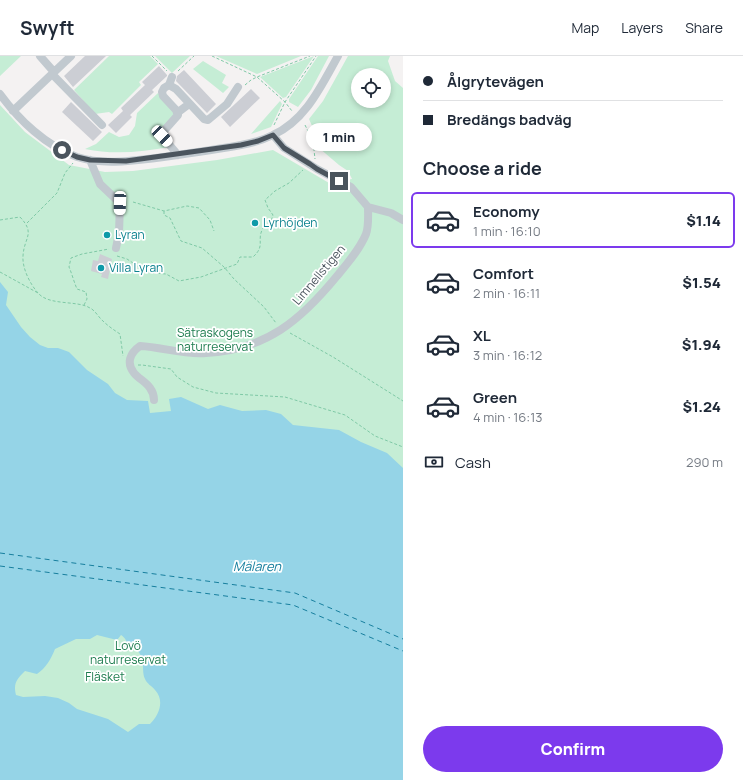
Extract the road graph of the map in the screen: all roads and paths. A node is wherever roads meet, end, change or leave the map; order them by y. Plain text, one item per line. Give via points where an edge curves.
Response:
1 (40, 56) edge
2 (71, 56) edge
3 (152, 56) edge
4 (194, 56) edge
5 (212, 56) edge
6 (310, 56) edge
7 (316, 56) edge
8 (338, 56) edge
9 (53, 73) junction
10 (257, 77) junction
11 (171, 81) junction
12 (238, 87) joint
13 (0, 94) edge
14 (285, 102) junction
15 (189, 104) junction
16 (13, 111) junction
17 (292, 111) dead end
18 (177, 112) junction
19 (102, 125) dead end
20 (305, 125) dead end
21 (273, 135) junction
22 (178, 155) junction
23 (90, 160) junction
24 (78, 163) dead end
25 (310, 164) junction
26 (317, 169) junction
27 (133, 202) dead end
28 (368, 206) junction
29 (164, 211) junction
30 (0, 220) edge
31 (403, 220) edge
32 (27, 224) junction
33 (214, 231) dead end
34 (116, 248) junction
35 (225, 268) junction
36 (0, 272) edge
37 (38, 293) junction
38 (84, 306) junction
39 (283, 329) junction
40 (123, 356) dead end
41 (131, 366) junction
42 (154, 400) dead end
43 (403, 401) edge
44 (403, 447) edge

1 - 9 street
2 - 9 street
3 - 11 path
4 - 11 path
5 - 10 path
6 - 10 path
7 - 14 path
8 - 21 street via 304,112 288,127
9 - 16 street
9 - 19 street
10 - 12 path via 241,89
10 - 14 path
11 - 15 street
11 - 18 street via 162,92
12 - 15 street via 227,104 208,120
13 - 16 street
14 - 17 path
14 - 21 path via 272,130
15 - 18 street
16 - 23 street via 62,150
18 - 22 street via 178,115 162,136
20 - 26 path via 313,141
21 - 22 street via 241,145
21 - 25 street via 284,148
22 - 23 street via 126,161
23 - 34 street via 100,184 120,203
24 - 32 path via 73,162 65,173 57,193
25 - 26 street
25 - 35 path via 265,200 273,215 269,228 263,228 260,234 260,250 253,257 240,257 237,264
26 - 28 street via 351,187
27 - 29 path
28 - 31 street via 391,213
28 - 39 street, Limnellstigen via 366,233 346,266 305,312
29 - 33 path via 187,206 199,208 210,220
29 - 35 path via 181,241 202,248
30 - 32 path via 20,216
32 - 37 path via 29,232 23,257 26,272
34 - 35 path via 116,255 145,271 166,274 179,281 201,277
34 - 38 path via 71,258 69,267 77,289 86,292
35 - 39 path
36 - 37 path
37 - 38 path via 44,298
38 - 40 path via 91,308 103,322 120,334
39 - 41 street, Limnellstigen via 250,345 205,354 140,346 133,351 130,358
39 - 43 path
41 - 42 street via 134,373 151,389
41 - 44 path via 142,365 171,370 193,387 216,393 285,397 345,415 375,436

